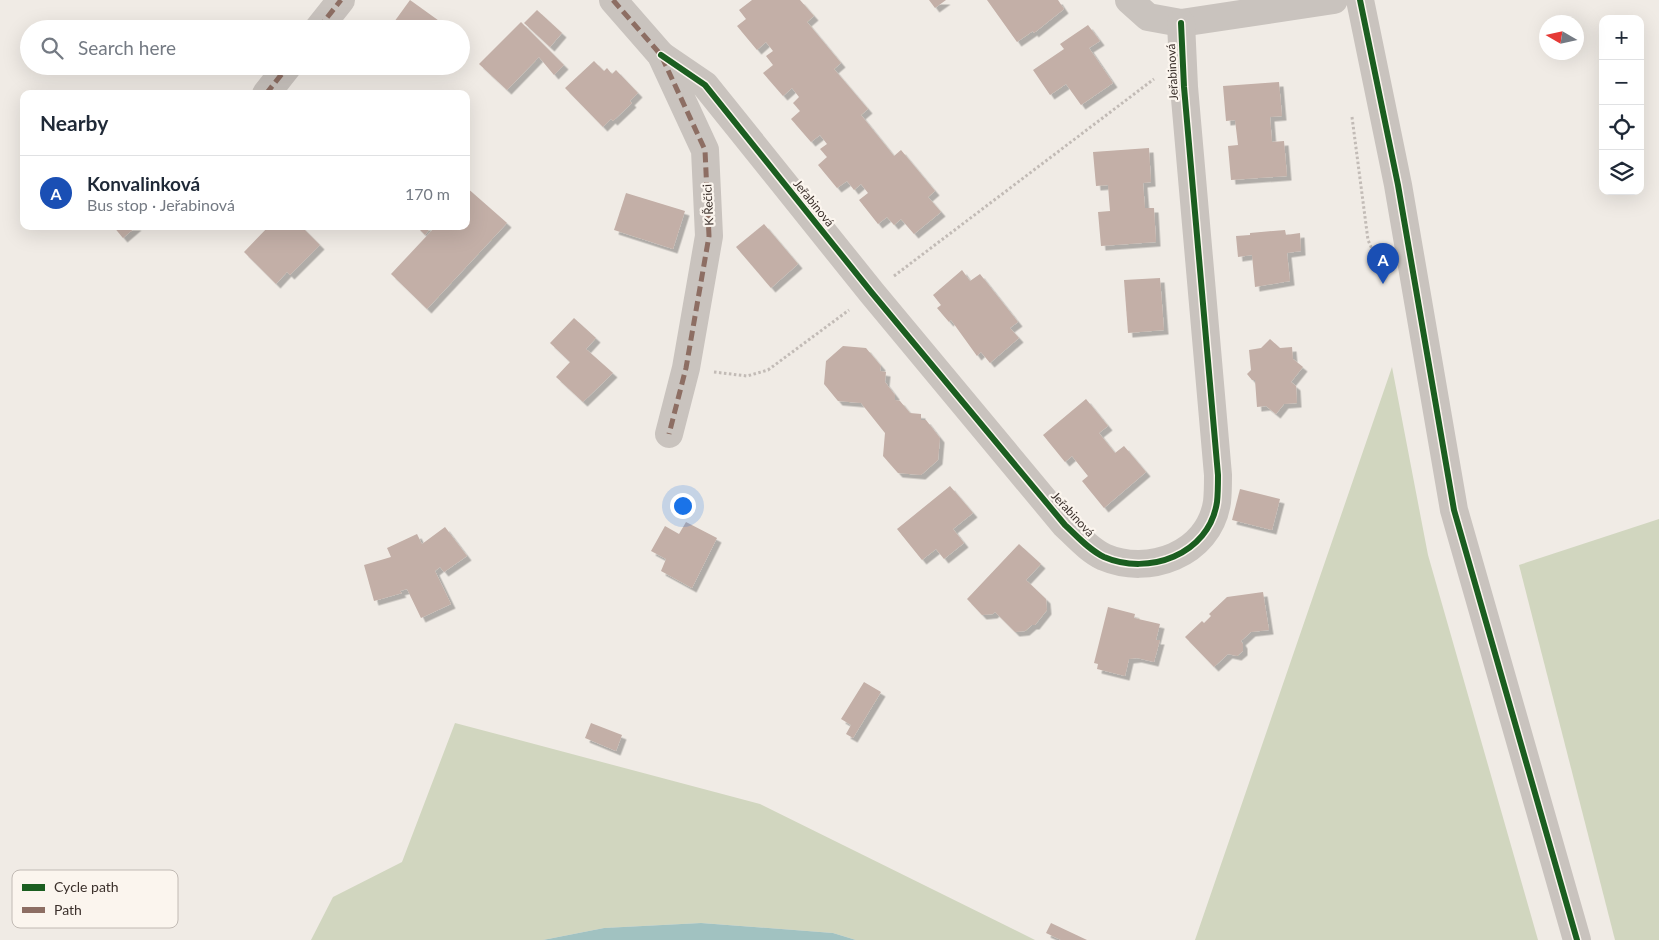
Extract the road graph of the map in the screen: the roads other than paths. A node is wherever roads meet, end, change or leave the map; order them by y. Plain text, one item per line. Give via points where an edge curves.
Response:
1 (341, 0) edge
2 (613, 0) edge
3 (1129, 0) edge
4 (1334, 0) edge
5 (1360, 0) edge
6 (325, 20) edge
7 (1182, 23) junction
8 (661, 55) junction
9 (281, 75) edge
10 (269, 90) edge
11 (668, 434) dead end
12 (1577, 940) edge

1 - 6 street
2 - 8 street, K Řečici
3 - 7 street via 1148,17
4 - 7 street
5 - 12 street via 1398,185 1454,510
7 - 8 street, Jeřabinová via 1182,57 1218,475 1217,503 1207,527 1186,550 1166,561 1145,565 1123,564 1102,556 1065,525 705,85
8 - 11 street, K Řečici via 706,150 709,236 686,368
9 - 10 street

